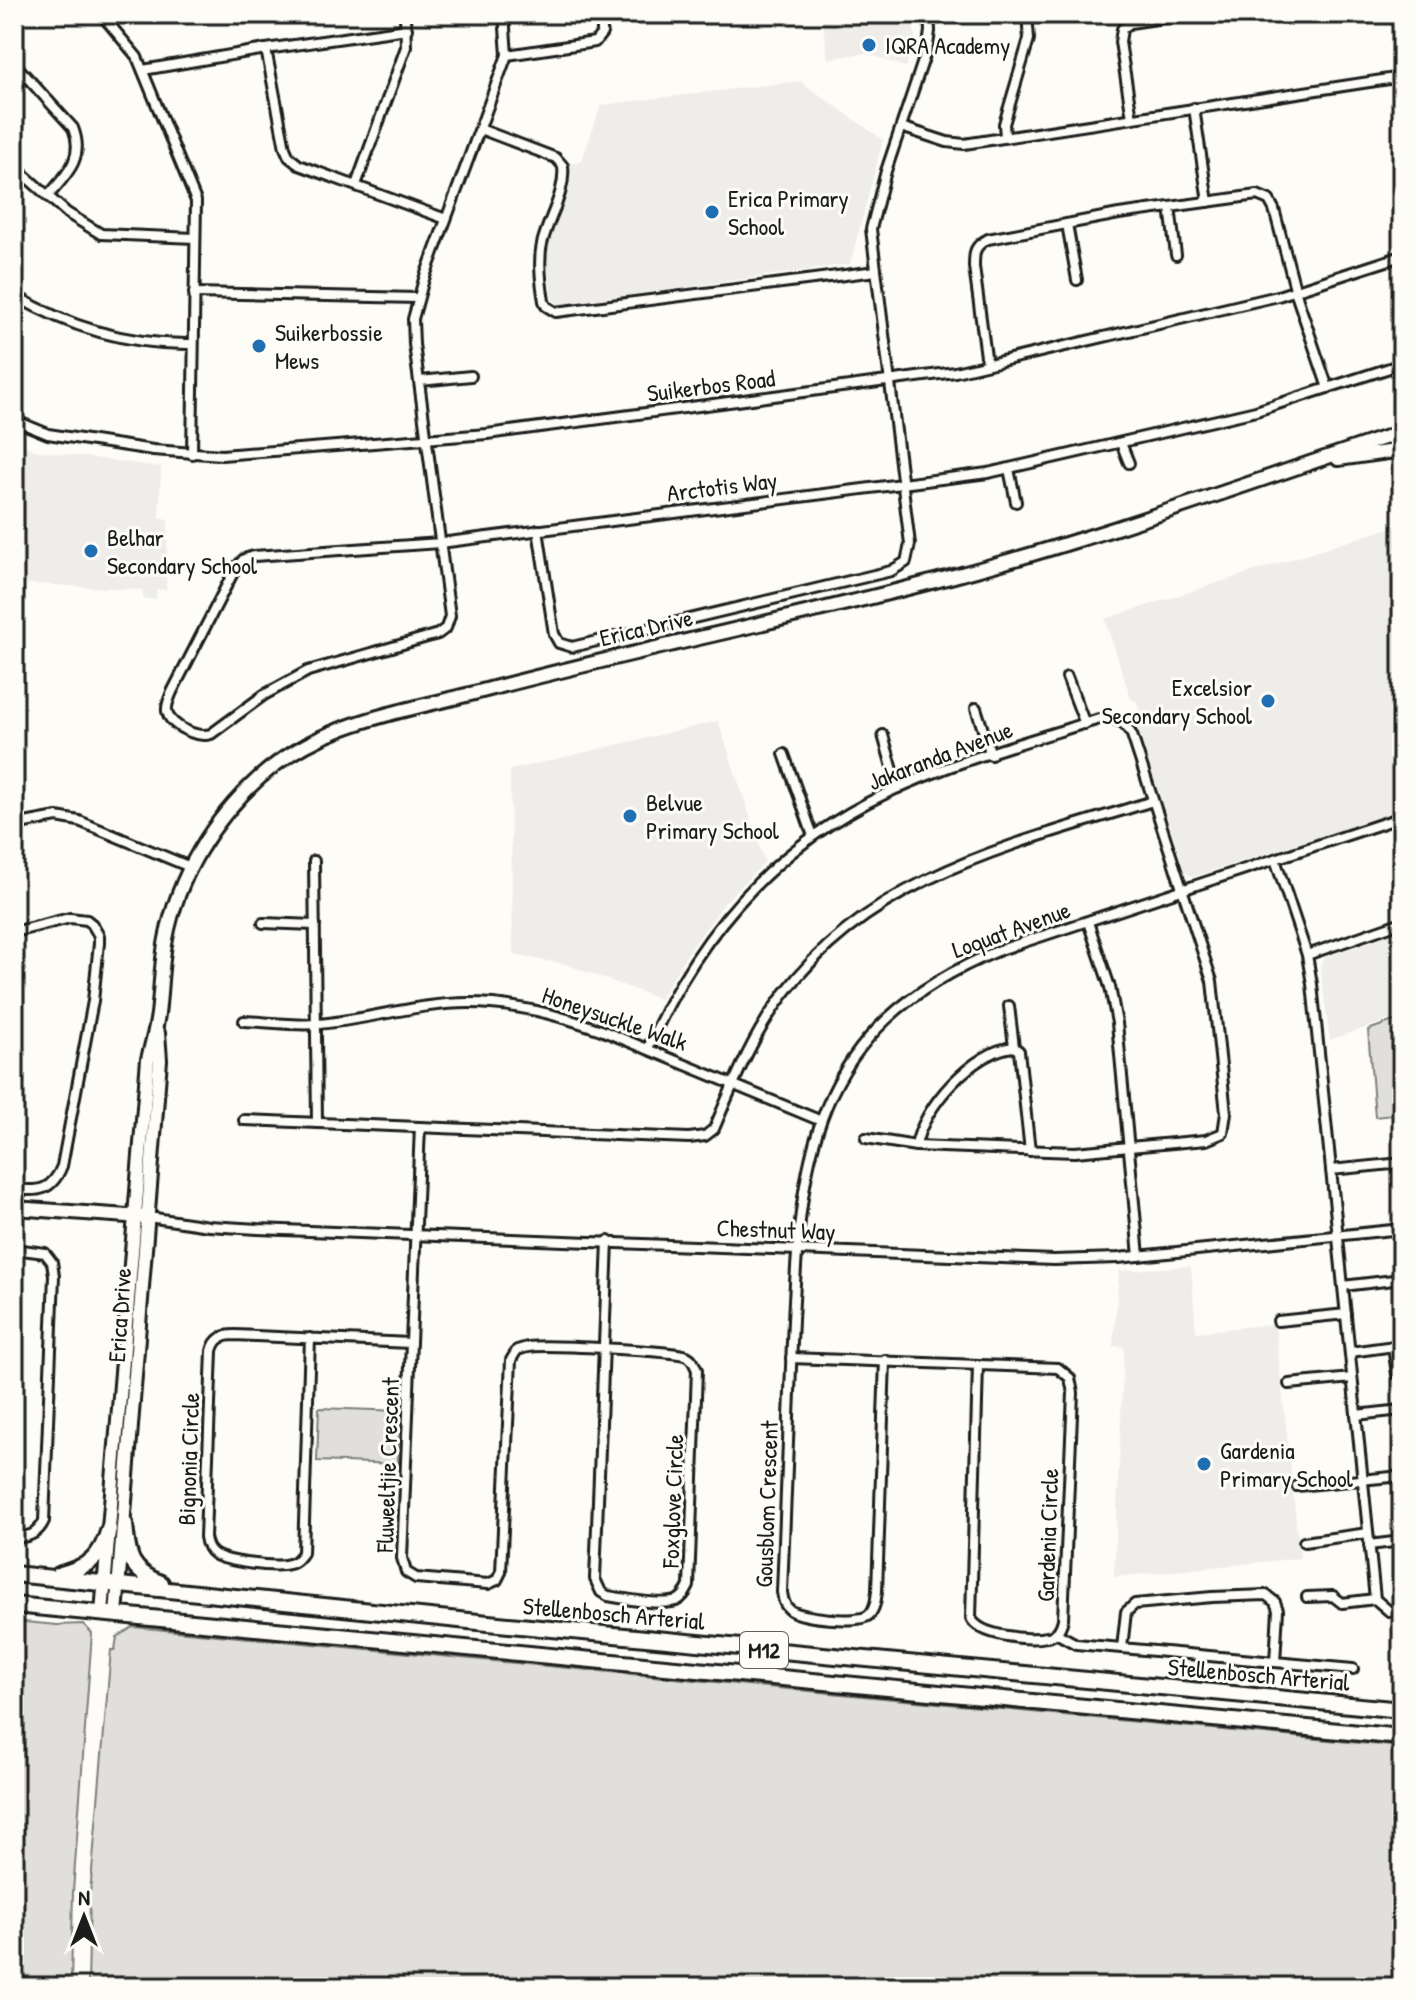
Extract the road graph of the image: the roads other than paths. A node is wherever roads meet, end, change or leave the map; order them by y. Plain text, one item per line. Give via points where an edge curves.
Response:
1 (101, 14) edge
2 (405, 14) edge
3 (504, 14) edge
4 (602, 14) edge
5 (929, 14) edge
6 (1027, 14) edge
7 (1191, 14) edge
8 (407, 29) junction
9 (266, 49) junction
10 (507, 55) junction
11 (14, 63) edge
12 (143, 70) junction
13 (18, 74) edge
14 (1402, 77) edge
15 (1194, 108) junction
16 (1132, 118) junction
17 (901, 127) junction
18 (480, 129) junction
19 (1005, 137) junction
20 (14, 166) edge
21 (356, 185) junction
22 (48, 196) junction
23 (1208, 202) junction
24 (1170, 207) junction
25 (446, 219) junction
26 (1067, 224) junction
27 (195, 238) junction
28 (1176, 255) dead end
29 (1402, 256) edge
30 (876, 271) junction
31 (1077, 280) dead end
32 (1296, 291) junction
33 (194, 293) junction
34 (14, 295) edge
35 (418, 298) junction
36 (192, 344) junction
37 (987, 364) junction
38 (1402, 364) edge
39 (471, 376) dead end
40 (420, 381) junction
41 (889, 382) junction
42 (1328, 388) junction
43 (14, 420) edge
44 (1402, 432) edge
45 (427, 440) junction
46 (1121, 443) junction
47 (1402, 450) edge
48 (192, 454) junction
49 (1129, 463) dead end
50 (1311, 463) junction
51 (1009, 469) junction
52 (901, 484) junction
53 (1016, 502) dead end
54 (538, 530) junction
55 (440, 543) junction
56 (1067, 677) dead end
57 (976, 708) dead end
58 (1085, 724) junction
59 (883, 735) dead end
60 (784, 754) dead end
61 (991, 755) junction
62 (898, 788) junction
63 (1153, 801) junction
64 (1402, 817) edge
65 (14, 825) edge
66 (813, 836) junction
67 (1275, 859) junction
68 (314, 861) dead end
69 (190, 867) junction
70 (1182, 890) junction
71 (1088, 922) junction
72 (1402, 922) edge
73 (263, 923) dead end
74 (315, 925) junction
75 (14, 932) edge
76 (1307, 955) junction
77 (1009, 1006) dead end
78 (244, 1021) dead end
79 (316, 1024) junction
80 (1014, 1047) junction
81 (648, 1048) junction
82 (734, 1083) junction
83 (244, 1120) dead end
84 (819, 1120) junction
85 (317, 1123) junction
86 (420, 1127) junction
87 (866, 1138) dead end
88 (916, 1146) junction
89 (1130, 1148) junction
90 (1030, 1151) junction
91 (1402, 1163) edge
92 (1331, 1170) junction
93 (14, 1189) edge
94 (14, 1208) edge
95 (141, 1216) junction
96 (1402, 1229) edge
97 (415, 1234) junction
98 (1338, 1236) junction
99 (608, 1241) junction
100 (14, 1249) edge
101 (797, 1250) junction
102 (1139, 1256) junction
103 (1402, 1279) edge
104 (1343, 1286) junction
105 (1346, 1314) junction
106 (1278, 1321) dead end
107 (310, 1338) junction
108 (410, 1343) junction
109 (1398, 1346) edge
110 (604, 1350) junction
111 (1350, 1352) junction
112 (791, 1358) junction
113 (885, 1360) junction
114 (978, 1365) junction
115 (1397, 1374) dead end
116 (1352, 1378) junction
117 (1289, 1384) dead end
118 (1402, 1410) edge
119 (1356, 1415) junction
120 (1402, 1476) edge
121 (1362, 1480) junction
122 (1297, 1486) dead end
123 (125, 1524) junction
124 (109, 1529) junction
125 (1368, 1533) junction
126 (14, 1537) edge
127 (1402, 1541) edge
128 (1304, 1542) dead end
129 (1369, 1545) junction
130 (14, 1574) edge
131 (46, 1577) junction
132 (112, 1584) junction
133 (184, 1590) junction
134 (1307, 1597) dead end
135 (1375, 1599) junction
136 (14, 1605) edge
137 (1402, 1612) edge
138 (109, 1614) junction
139 (1056, 1633) junction
140 (1122, 1648) junction
141 (1275, 1662) junction
142 (1353, 1669) dead end
143 (1402, 1710) edge
144 (1402, 1737) edge

1 - 12 street
2 - 8 street
3 - 10 street
4 - 10 street via 602,33 595,42
5 - 17 street via 928,46
6 - 19 street via 1029,39 1004,124
7 - 16 street via 1122,29
8 - 9 street
8 - 21 street via 401,63
9 - 12 street
9 - 21 street via 289,157
10 - 18 street
11 - 13 street
12 - 27 street via 196,201
13 - 22 street via 78,139 73,167
14 - 15 street
15 - 16 street
15 - 23 street
16 - 19 street
17 - 19 street via 955,143
17 - 30 street via 871,229
18 - 25 street
18 - 30 street via 556,158 563,166 541,261 544,301 556,312
20 - 22 street
21 - 25 street
22 - 27 street via 101,234
23 - 24 street
23 - 32 street via 1257,195 1269,200
24 - 26 street
24 - 28 street
25 - 35 street
26 - 31 street
26 - 37 street via 977,245
27 - 33 street
29 - 32 street, Suikerbos Road
30 - 41 street
32 - 37 street, Suikerbos Road
32 - 42 street
33 - 35 street
33 - 36 street
34 - 36 street via 86,329 157,345
35 - 40 street via 413,335
36 - 48 street
37 - 41 street, Suikerbos Road
38 - 42 street, Arctotis Way
39 - 40 street
40 - 45 street
41 - 45 street, Suikerbos Road
41 - 52 street
42 - 46 street, Arctotis Way
43 - 48 street, Suikerbos Road via 48,434
44 - 50 main road, Erica Drive
45 - 48 street, Suikerbos Road
45 - 55 street
46 - 49 street
46 - 51 street, Arctotis Way
47 - 50 main road, Erica Drive
50 - 69 main road, Erica Drive via 962,574 352,723 307,743 262,775 227,810
51 - 52 street, Arctotis Way
51 - 53 street
52 - 54 street, Arctotis Way
52 - 54 street via 910,555 901,568 572,647 559,643 554,634
54 - 55 street, Arctotis Way
55 - 55 street, Arctotis Way via 450,616 438,634 308,671 211,734 195,734 170,718 172,692 244,559
56 - 58 street
57 - 61 street
58 - 61 street, Jakaranda Avenue
58 - 63 street, Jakaranda Avenue via 1106,718 1126,724
59 - 62 street
60 - 66 street
61 - 62 street, Jakaranda Avenue
62 - 66 street, Jakaranda Avenue
63 - 70 street
63 - 82 street via 983,855 873,908 822,949 783,994
64 - 67 street, Loquat Avenue
65 - 69 street via 57,817 79,821
66 - 81 street, Jakaranda Avenue via 768,872 708,939
67 - 70 street, Loquat Avenue
67 - 76 street
68 - 74 street
69 - 95 main road, Erica Drive via 165,940 158,1018 148,1059
70 - 71 street, Loquat Avenue
70 - 89 street via 1212,981 1226,1126 1212,1139
71 - 84 street, Loquat Avenue via 1000,950 926,986 867,1039
71 - 89 street via 1115,1006
72 - 76 street
73 - 74 street
74 - 79 street
75 - 93 street via 78,918 92,924 99,943 62,1166 47,1188
76 - 92 street
77 - 80 street
78 - 79 street, Honeysuckle Walk
79 - 81 street, Honeysuckle Walk via 437,1005 500,1005 571,1019
79 - 85 street
80 - 88 street via 995,1052 949,1088 924,1120
80 - 90 street via 1019,1051
81 - 82 street, Honeysuckle Walk
82 - 84 street, Honeysuckle Walk
82 - 86 street via 714,1129 705,1136
83 - 85 street
84 - 101 street, Loquat Avenue via 805,1178
85 - 86 street
86 - 97 street, Fluweeltjie Crescent
87 - 88 street
88 - 90 street
89 - 90 street
89 - 102 street
91 - 92 street
92 - 98 street
94 - 95 main road
95 - 97 street, Chestnut Way via 221,1227
95 - 123 main road, Erica Drive
95 - 124 main road, Erica Drive
96 - 98 street, Chestnut Way
97 - 99 street, Chestnut Way
97 - 108 street, Fluweeltjie Crescent
98 - 102 street, Chestnut Way
98 - 104 street
99 - 101 street, Chestnut Way
99 - 110 street, Foxglove Circle
100 - 126 street via 45,1253 54,1276 44,1521 33,1534
101 - 102 street, Chestnut Way via 1054,1260
101 - 112 street, Gousblom Crescent
103 - 104 street
104 - 105 street
105 - 106 street
105 - 111 street
107 - 107 street, Bignonia Circle via 303,1553 281,1565 218,1556 205,1537 213,1345 227,1335
107 - 108 street, Bignonia Circle
108 - 110 street, Fluweeltjie Crescent via 404,1566 416,1578 479,1585 497,1580 501,1572 511,1360 517,1350 531,1346
109 - 111 street
109 - 115 street
110 - 110 street, Foxglove Circle via 683,1354 697,1370 689,1586 675,1601 608,1596 595,1579
111 - 116 street
112 - 113 street, Gardenia Circle
112 - 113 street, Gousblom Crescent via 783,1599 797,1614 854,1620 870,1614 877,1591
113 - 114 street, Gardenia Circle
114 - 139 street, Gardenia Circle via 971,1618 986,1633
114 - 139 street, Gardenia Circle via 1058,1368 1072,1383 1063,1619
116 - 117 street
116 - 119 street
118 - 119 street
119 - 121 street
120 - 121 street
121 - 122 street
121 - 125 street
123 - 132 main road, Erica Drive
123 - 133 main road via 137,1570
124 - 131 main road via 94,1559
124 - 132 main road, Erica Drive
125 - 128 street
125 - 129 street
127 - 129 street
129 - 135 street
130 - 131 main road, Stellenbosch Arterial / M12
131 - 132 main road, Stellenbosch Arterial / M12
132 - 133 main road, Stellenbosch Arterial / M12
132 - 138 main road, Erica Drive
133 - 143 main road, Stellenbosch Arterial / M12
134 - 135 street via 1333,1596 1342,1603
135 - 137 street via 1383,1608
136 - 138 main road, Stellenbosch Arterial / M12
138 - 144 main road, Stellenbosch Arterial / M12
139 - 140 street via 1076,1644
140 - 141 street
140 - 141 street via 1126,1612 1135,1604 1266,1595 1278,1610
141 - 142 street

